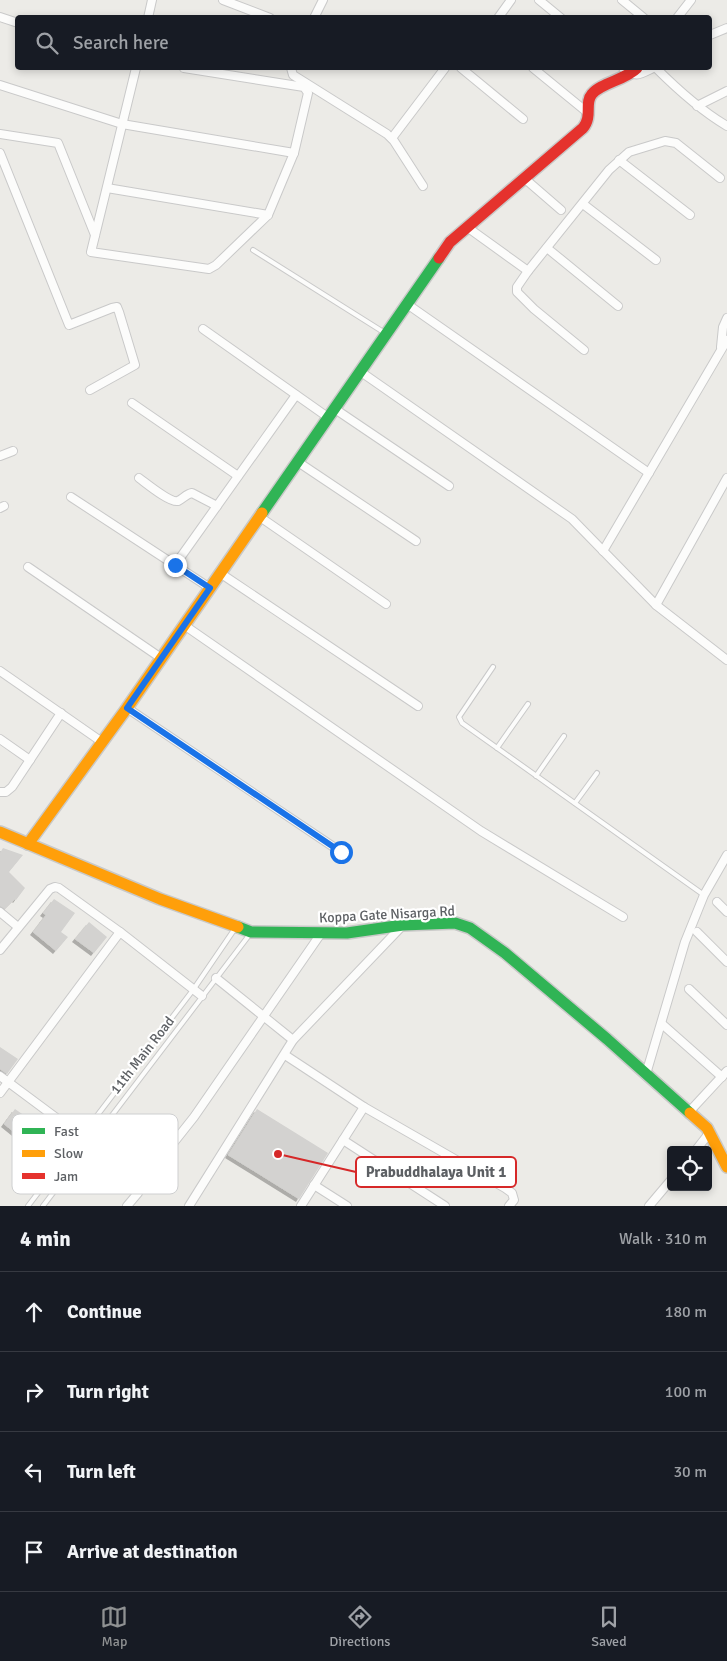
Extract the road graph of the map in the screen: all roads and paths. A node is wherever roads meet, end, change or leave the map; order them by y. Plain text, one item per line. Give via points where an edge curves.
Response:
1 (152, 0) edge
2 (222, 0) edge
3 (323, 0) edge
4 (511, 0) edge
5 (539, 0) edge
6 (622, 0) edge
7 (691, 0) edge
8 (149, 15) edge
9 (262, 15) edge
10 (316, 15) edge
11 (500, 15) edge
12 (557, 15) edge
13 (640, 15) edge
14 (679, 15) edge
15 (0, 18) edge
16 (15, 22) edge
17 (727, 28) edge
18 (712, 34) edge
19 (136, 70) edge
20 (197, 70) edge
21 (292, 70) edge
22 (443, 70) edge
23 (464, 70) edge
24 (535, 70) edge
25 (630, 70) edge
26 (649, 70) edge
27 (656, 70) edge
28 (0, 85) edge
29 (727, 91) edge
30 (697, 106) junction
31 (588, 113) junction
32 (523, 119) dead end
33 (122, 124) junction
34 (727, 126) edge
35 (0, 134) edge
36 (392, 138) junction
37 (0, 153) edge
38 (294, 153) junction
39 (619, 160) junction
40 (524, 178) junction
41 (720, 178) dead end
42 (423, 186) dead end
43 (107, 188) junction
44 (583, 204) junction
45 (562, 210) dead end
46 (268, 215) junction
47 (690, 215) dead end
48 (468, 226) junction
49 (95, 235) junction
50 (547, 248) junction
51 (253, 250) dead end
52 (656, 260) dead end
53 (528, 271) junction
54 (407, 304) junction
55 (618, 306) dead end
56 (727, 318) edge
57 (204, 329) dead end
58 (386, 335) junction
59 (727, 340) edge
60 (584, 350) dead end
61 (720, 351) junction
62 (361, 372) junction
63 (90, 390) dead end
64 (296, 395) junction
65 (132, 403) dead end
66 (332, 414) junction
67 (13, 451) dead end
68 (0, 456) edge
69 (298, 462) junction
70 (649, 473) junction
71 (238, 476) junction
72 (139, 478) dead end
73 (727, 478) edge
74 (449, 486) dead end
75 (727, 491) edge
76 (71, 496) dead end
77 (716, 498) junction
78 (217, 506) junction
79 (260, 517) junction
80 (416, 541) dead end
81 (603, 550) junction
82 (175, 565) junction
83 (28, 567) dead end
84 (220, 573) junction
85 (210, 588) junction
86 (386, 604) dead end
87 (656, 605) junction
88 (184, 624) junction
89 (162, 658) junction
90 (727, 660) edge
91 (493, 667) dead end
92 (0, 671) edge
93 (528, 704) dead end
94 (418, 706) dead end
95 (127, 708) junction
96 (61, 713) junction
97 (564, 736) dead end
98 (0, 739) edge
99 (102, 742) junction
100 (497, 748) junction
101 (30, 760) junction
102 (597, 773) dead end
103 (536, 776) junction
104 (0, 792) edge
105 (575, 804) junction
106 (0, 832) edge
107 (28, 844) junction
108 (341, 852) dead end
109 (727, 855) edge
110 (704, 895) junction
111 (717, 902) dead end
112 (0, 912) edge
113 (727, 912) edge
114 (624, 917) dead end
115 (403, 925) junction
116 (236, 926) junction
117 (18, 927) junction
118 (120, 932) junction
119 (251, 932) junction
120 (322, 932) junction
121 (697, 932) dead end
122 (0, 950) edge
123 (727, 962) edge
124 (216, 978) junction
125 (689, 989) dead end
126 (193, 990) junction
127 (202, 996) junction
128 (264, 1017) junction
129 (662, 1024) junction
130 (727, 1025) edge
131 (293, 1040) junction
132 (284, 1055) junction
133 (646, 1074) junction
134 (724, 1074) edge
135 (0, 1076) edge
136 (9, 1082) junction
137 (0, 1093) edge
138 (364, 1107) junction
139 (689, 1112) junction
140 (51, 1114) edge
141 (97, 1114) edge
142 (112, 1114) edge
143 (710, 1132) junction
144 (178, 1137) edge
145 (342, 1140) junction
146 (699, 1146) edge
147 (726, 1162) edge
148 (314, 1185) junction
149 (667, 1185) edge
150 (37, 1194) edge
151 (51, 1194) edge
152 (137, 1194) edge
153 (28, 1206) edge
154 (42, 1206) edge
155 (127, 1206) edge
156 (188, 1206) edge
157 (301, 1206) edge
158 (347, 1206) edge
159 (445, 1206) edge
160 (510, 1206) edge
161 (649, 1206) edge

1 - 8 street
2 - 9 street
3 - 10 street
4 - 11 street
5 - 12 street
6 - 13 street
7 - 14 street
15 - 16 street
17 - 18 street
19 - 33 street
20 - 38 street via 304,87 308,94
21 - 36 street via 293,74
22 - 36 street
23 - 32 street
24 - 31 street
25 - 26 street via 640,74
25 - 31 street via 594,91 589,97
27 - 30 street
28 - 33 street
29 - 30 street
30 - 34 street
31 - 40 street via 588,122 583,128
33 - 38 street
33 - 43 street
35 - 49 street via 58,143
36 - 42 street
37 - 63 street via 69,325 112,308 117,307 119,312 135,365
38 - 46 street
39 - 41 street via 629,152 665,141 676,143
39 - 44 street
39 - 47 street
40 - 45 street
40 - 48 street
43 - 46 street
43 - 49 street
44 - 50 street
44 - 52 street
46 - 49 street via 209,269 91,252
48 - 53 street
48 - 54 street via 450,242
50 - 53 street
50 - 55 street
51 - 58 lane
53 - 60 street via 517,292
54 - 58 street
54 - 70 street
56 - 61 street
57 - 64 street
58 - 62 street
59 - 61 street
61 - 70 street
62 - 66 street
62 - 81 street via 572,519
64 - 66 street
64 - 71 street
65 - 71 street
66 - 69 street
66 - 74 street
67 - 68 street
69 - 79 street
69 - 80 street
70 - 81 street
71 - 78 street
72 - 78 street via 171,501 192,493
73 - 77 street
75 - 77 street
76 - 82 street
77 - 87 street
78 - 82 street
79 - 84 street
79 - 86 street
81 - 87 street
82 - 85 street
83 - 89 street
84 - 85 street
84 - 94 street
85 - 88 street
87 - 90 street
88 - 89 street
88 - 114 street via 481,832
89 - 95 street
91 - 100 lane via 459,717 462,723
92 - 96 street
93 - 100 lane
95 - 99 street
95 - 108 street
96 - 99 street
96 - 101 street
97 - 103 lane
98 - 101 street
99 - 107 street
100 - 103 lane
101 - 104 street via 12,787
102 - 105 lane
103 - 105 lane
105 - 110 lane
106 - 107 street, Koppa Gate Nisarga Rd
107 - 116 street, Koppa Gate Nisarga Rd via 160,900
109 - 110 street
110 - 129 street via 686,942
111 - 113 street
112 - 117 street
115 - 120 street, Koppa Gate Nisarga Rd via 352,932
115 - 131 street
115 - 133 street, Koppa Gate Nisarga Rd via 455,923 477,931
116 - 119 street, Koppa Gate Nisarga Rd
116 - 126 lane, 11th Main Road
117 - 118 street via 55,887
117 - 122 street
118 - 126 street
118 - 136 street
119 - 120 street, Koppa Gate Nisarga Rd
119 - 124 lane, 11th Main Road
120 - 128 street
121 - 123 street
124 - 127 lane, 11th Main Road
124 - 128 street
125 - 130 street
126 - 127 street
126 - 141 lane, 11th Main Road
127 - 142 lane, 11th Main Road
128 - 131 street
128 - 144 street
129 - 133 street
129 - 134 street
131 - 132 street
132 - 138 street
132 - 156 street
133 - 139 street, Koppa Gate Nisarga Rd
134 - 139 street
135 - 136 street
136 - 137 street
136 - 140 street
138 - 145 street
138 - 160 street via 506,1188 514,1200
139 - 143 street, Koppa Gate Nisarga Rd
143 - 146 street
143 - 147 street, Koppa Gate Nisarga Rd
145 - 148 street
145 - 159 street
148 - 157 street
148 - 158 street
149 - 161 street
150 - 153 lane, 11th Main Road
151 - 154 lane, 11th Main Road
152 - 155 street

